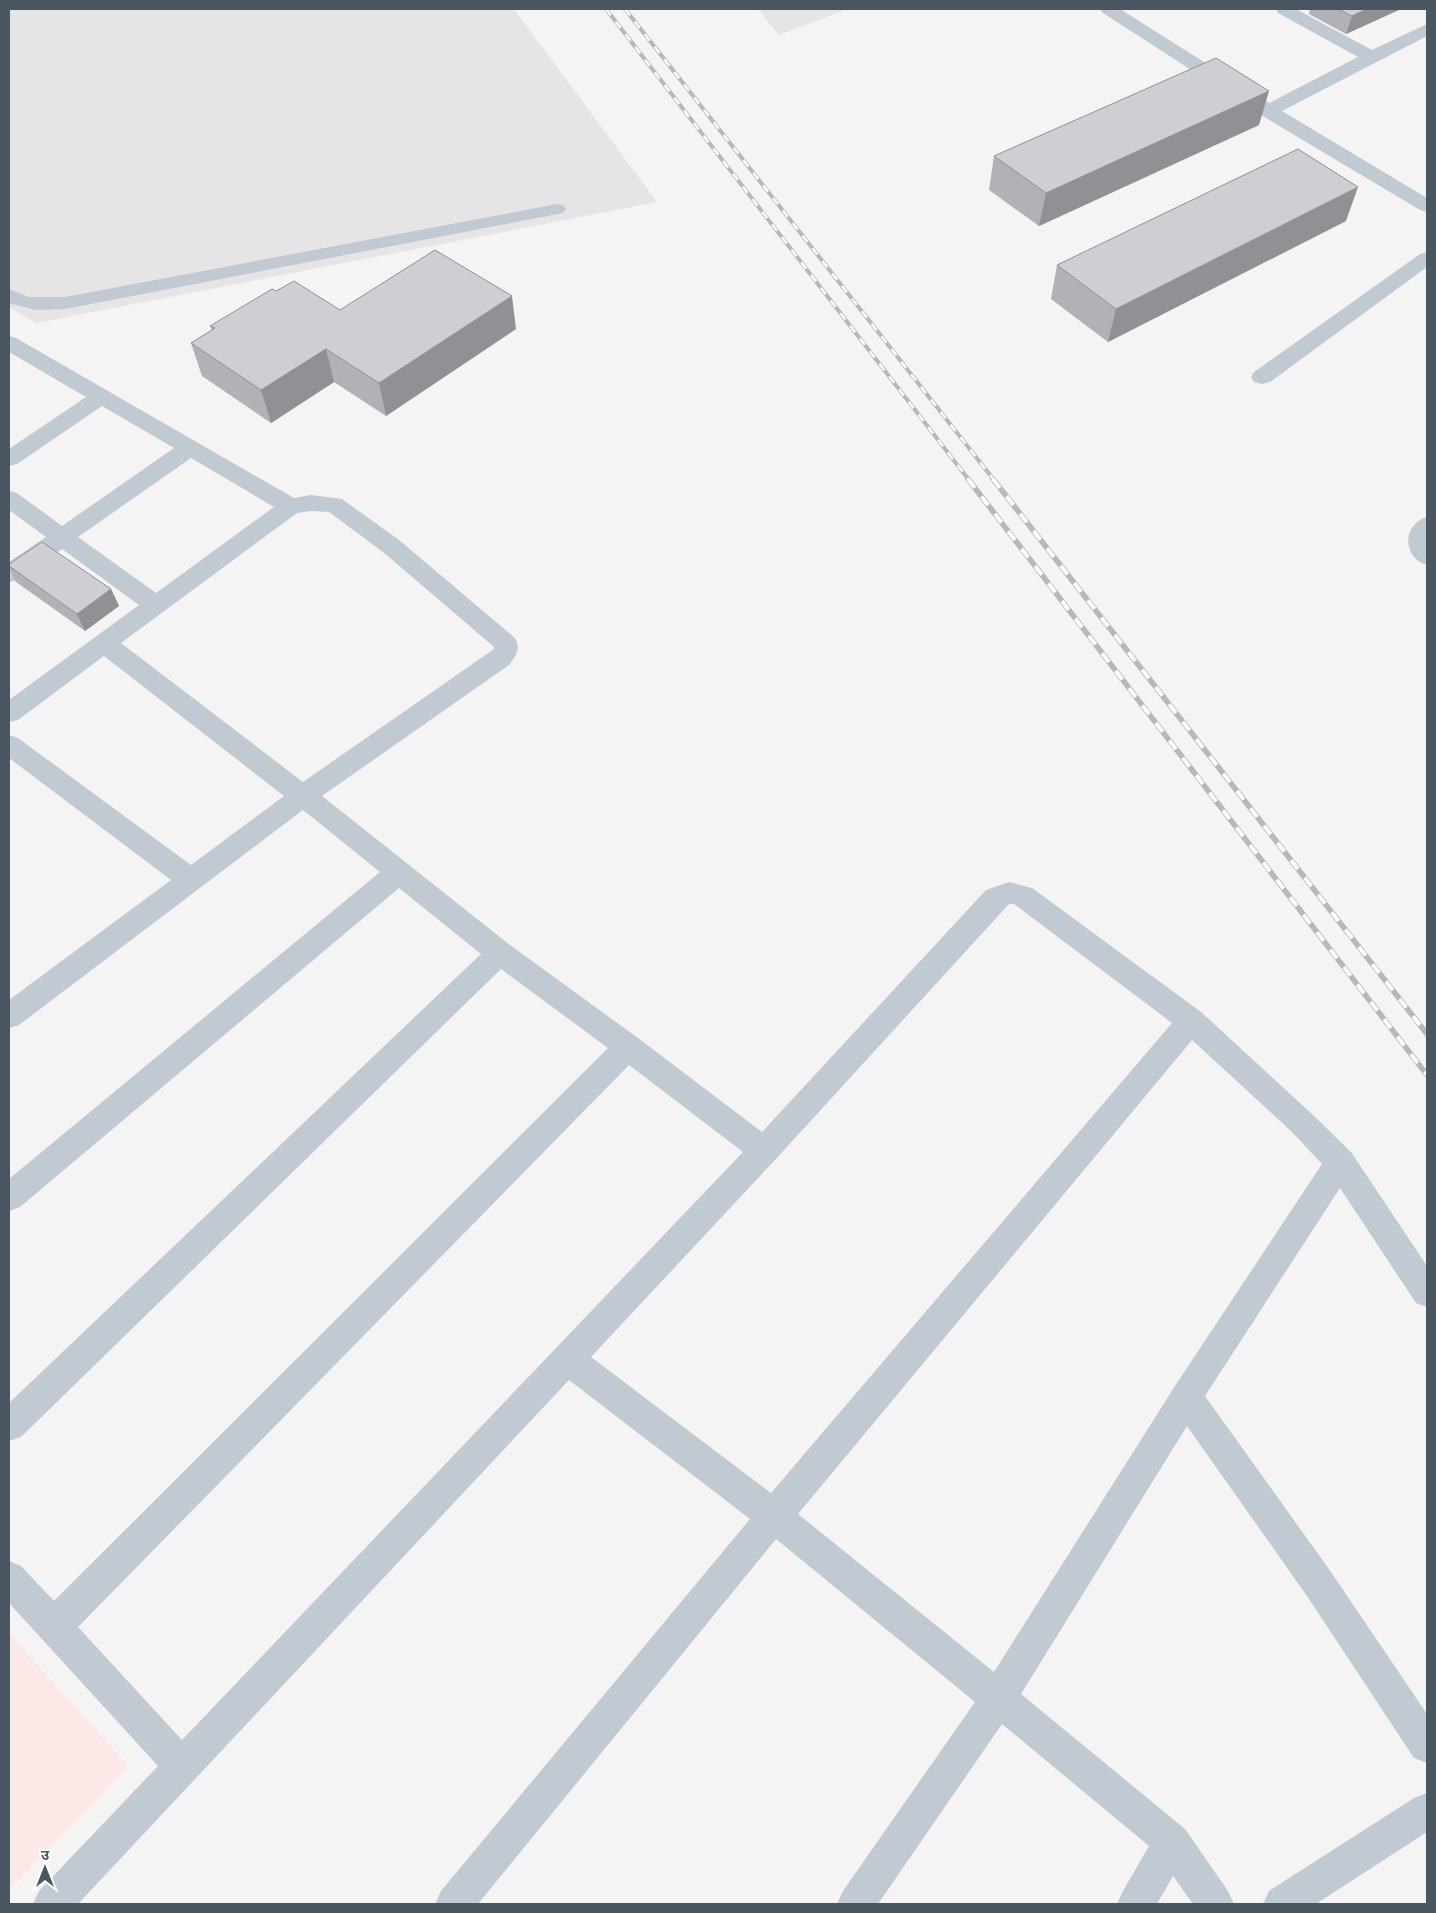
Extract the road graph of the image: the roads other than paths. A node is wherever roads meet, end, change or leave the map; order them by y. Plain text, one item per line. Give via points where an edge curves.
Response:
1 (1110, 9) edge
2 (1284, 9) edge
3 (1427, 29) edge
4 (1371, 58) junction
5 (1268, 111) junction
6 (1427, 206) edge
7 (557, 209) dead end
8 (1427, 258) edge
9 (9, 295) edge
10 (11, 348) edge
11 (1262, 377) dead end
12 (101, 396) junction
13 (190, 448) junction
14 (9, 459) edge
15 (9, 499) edge
16 (291, 506) junction
17 (1427, 526) edge
18 (62, 539) junction
19 (1427, 557) edge
20 (9, 574) edge
21 (157, 606) junction
22 (105, 644) junction
23 (9, 713) edge
24 (9, 745) edge
25 (303, 796) junction
26 (399, 872) junction
27 (189, 879) junction
28 (500, 953) junction
29 (9, 1016) edge
30 (1191, 1021) junction
31 (628, 1047) junction
32 (764, 1151) junction
33 (1340, 1162) junction
34 (9, 1198) edge
35 (1427, 1292) edge
36 (568, 1359) junction
37 (1186, 1397) junction
38 (9, 1425) edge
39 (774, 1516) junction
40 (9, 1578) edge
41 (53, 1627) junction
42 (998, 1699) junction
43 (1427, 1745) edge
44 (182, 1766) junction
45 (1427, 1811) edge
46 (1172, 1842) junction
47 (52, 1904) edge
48 (454, 1904) edge
49 (856, 1904) edge
50 (1136, 1904) edge
51 (1215, 1904) edge
52 (1282, 1904) edge

1 - 5 street
2 - 4 street
3 - 4 street
4 - 5 street
5 - 6 street
7 - 9 lane via 65,303 45,306 26,303
8 - 11 street
10 - 12 street
12 - 13 street
12 - 14 street
13 - 16 street
13 - 18 street
15 - 18 street
16 - 21 street
16 - 25 street via 310,503 334,505 391,546 506,644 506,651 500,659
17 - 19 street via 1419,536 1420,548
18 - 20 street
18 - 21 street
21 - 22 street
22 - 23 street
22 - 25 street
24 - 27 street
25 - 26 street
25 - 27 street
26 - 28 street
26 - 34 street
27 - 29 street
28 - 31 street
28 - 38 street
30 - 32 street via 1023,896 1012,892 1002,894
30 - 33 street
30 - 39 street
31 - 32 street
31 - 41 street
32 - 36 street
33 - 35 street
33 - 37 street
36 - 39 street
36 - 44 street
37 - 42 street
37 - 43 street via 1319,1584
39 - 42 street
39 - 48 street
40 - 41 street
41 - 44 street
42 - 46 street
42 - 49 street
44 - 47 street
45 - 52 street
46 - 50 street
46 - 51 street

